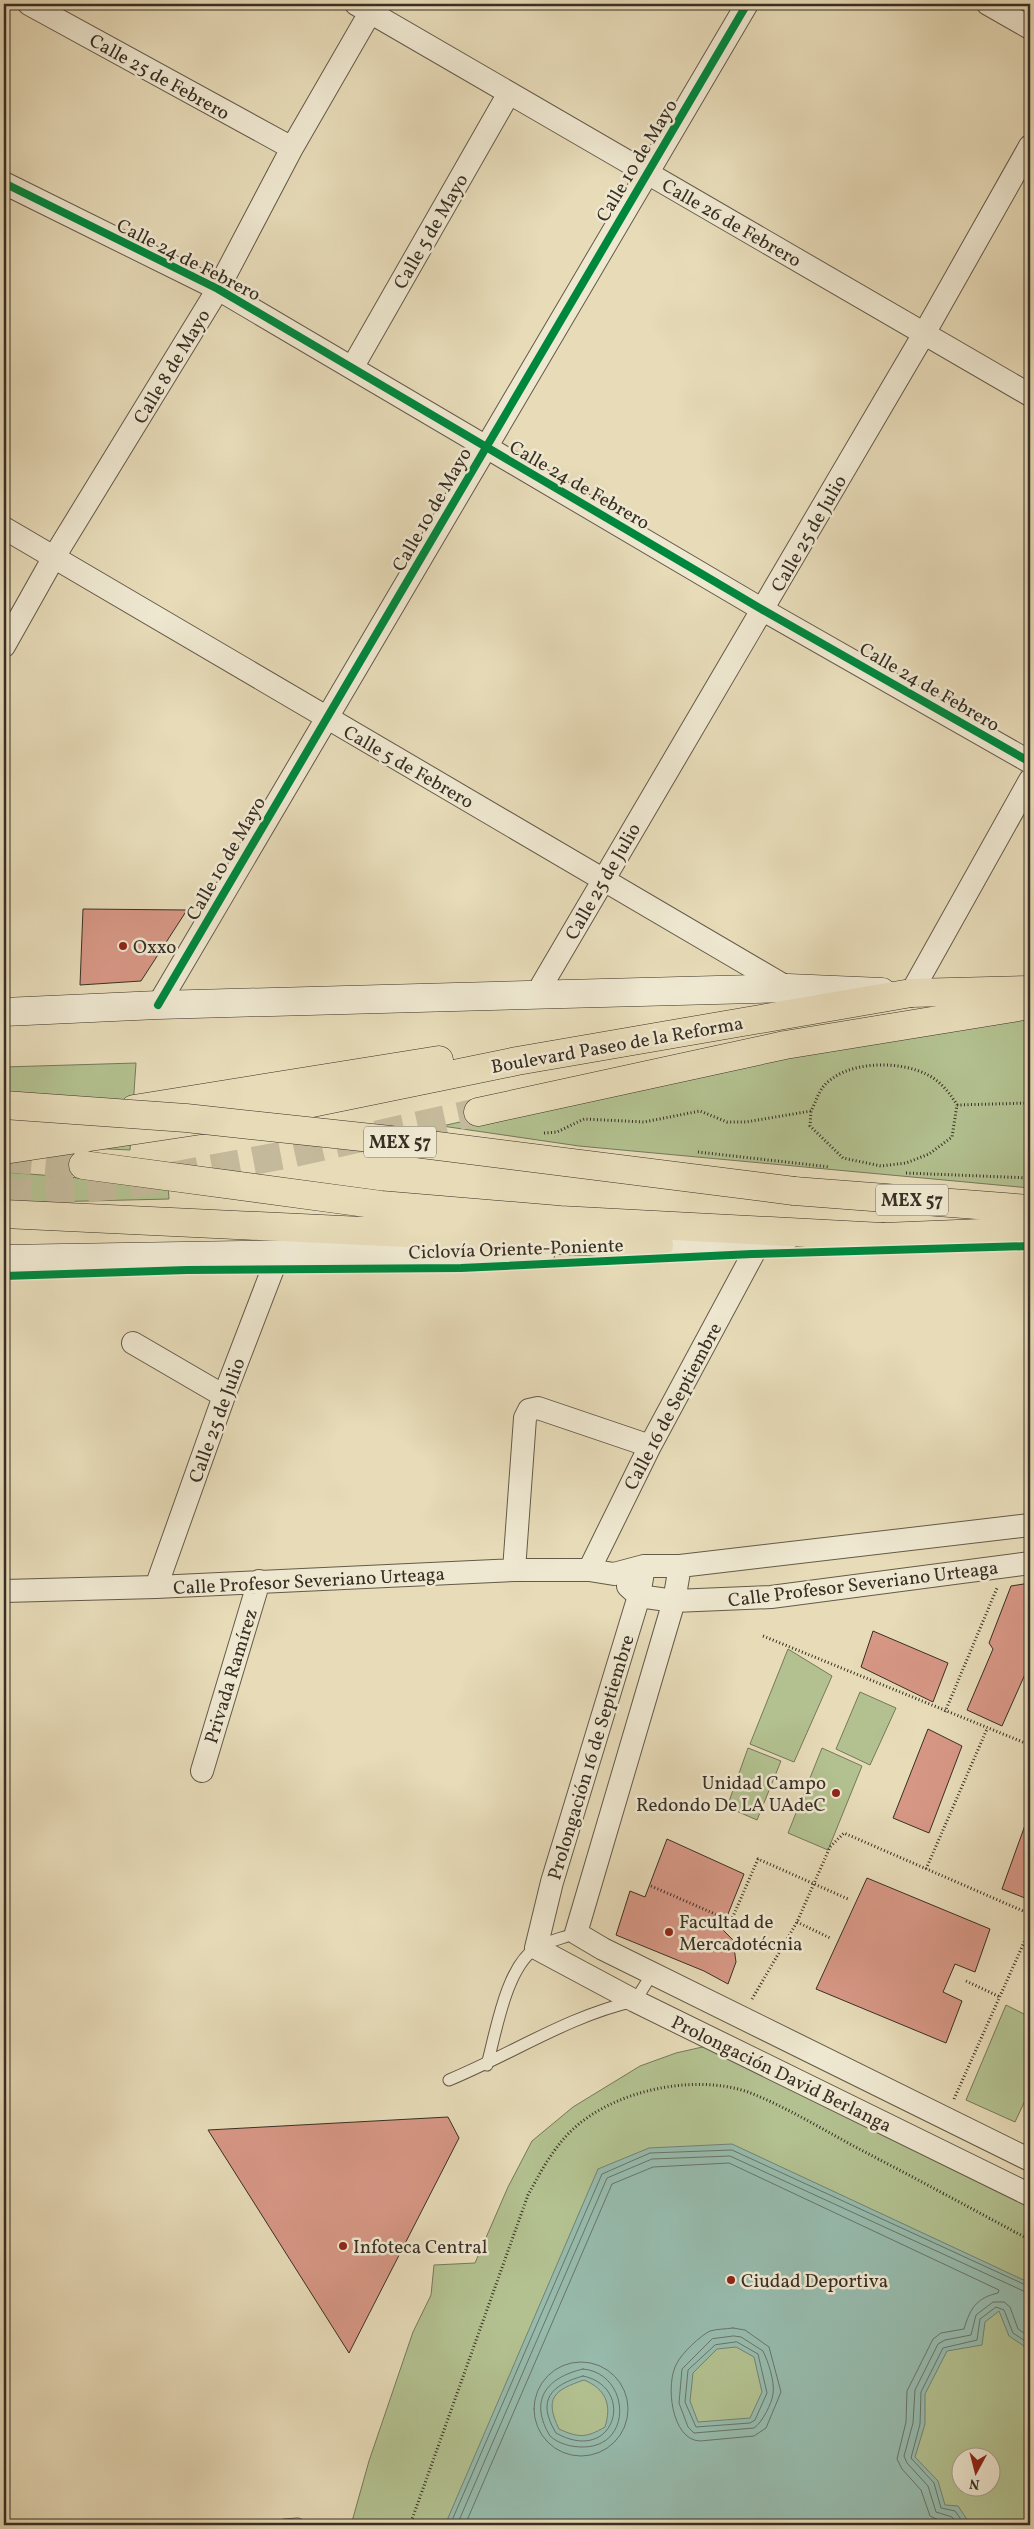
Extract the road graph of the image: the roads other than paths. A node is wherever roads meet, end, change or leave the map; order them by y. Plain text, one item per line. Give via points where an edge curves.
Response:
1 (29, 4) edge
2 (747, 4) edge
3 (988, 4) edge
4 (367, 6) edge
5 (1030, 28) edge
6 (509, 93) junction
7 (1030, 146) edge
8 (292, 148) junction
9 (647, 174) junction
10 (4, 183) edge
11 (218, 289) junction
12 (925, 332) junction
13 (352, 368) junction
14 (1030, 395) edge
15 (486, 447) junction
16 (4, 528) edge
17 (54, 557) junction
18 (763, 610) junction
19 (4, 646) edge
20 (326, 718) junction
21 (1030, 762) edge
22 (1030, 780) edge
23 (603, 878) junction
24 (788, 988) junction
25 (1030, 990) edge
26 (911, 993) junction
27 (536, 995) junction
28 (158, 1005) junction
29 (1030, 1005) edge
30 (4, 1012) edge
31 (517, 1061) junction
32 (4, 1105) edge
33 (478, 1112) tunnel mouth
34 (4, 1130) edge
35 (4, 1150) edge
36 (83, 1165) tunnel mouth
37 (1030, 1209) edge
38 (4, 1214) edge
39 (1030, 1231) edge
40 (883, 1237) junction
41 (759, 1243) junction
42 (658, 1245) junction
43 (279, 1253) junction
44 (5, 1261) edge
45 (134, 1343) dead end
46 (224, 1396) junction
47 (650, 1446) junction
48 (1030, 1525) edge
49 (1030, 1563) edge
50 (644, 1566) junction
51 (680, 1566) junction
52 (514, 1570) junction
53 (588, 1570) junction
54 (614, 1574) junction
55 (259, 1581) junction
56 (156, 1587) junction
57 (4, 1591) edge
58 (639, 1596) junction
59 (674, 1601) junction
60 (202, 1771) dead end
61 (576, 1933) junction
62 (536, 1948) junction
63 (652, 1974) junction
64 (635, 2001) junction
65 (487, 2065) junction
66 (450, 2080) dead end
67 (1030, 2160) edge
68 (1030, 2195) edge
69 (298, 2524) dead end
70 (284, 2525) edge

1 - 8 street, Calle 25 de Febrero
2 - 9 street, Calle 10 de Mayo
3 - 5 street
4 - 6 street, Calle 26 de Febrero
4 - 8 street, Calle 8 de Mayo
6 - 9 street, Calle 26 de Febrero
6 - 13 street, Calle 5 de Mayo
7 - 12 street, Calle 25 de Julio
8 - 11 street, Calle 8 de Mayo
9 - 12 street, Calle 26 de Febrero
9 - 15 street, Calle 10 de Mayo
10 - 11 street, Calle 24 de Febrero
11 - 13 street, Calle 24 de Febrero
11 - 17 street, Calle 8 de Mayo
12 - 14 street, Calle 26 de Febrero
12 - 18 street, Calle 25 de Julio
13 - 15 street, Calle 24 de Febrero
15 - 18 street, Calle 24 de Febrero
15 - 20 street, Calle 10 de Mayo
16 - 17 street, Calle 5 de Febrero
17 - 19 street, Calle 8 de Mayo
17 - 20 street, Calle 5 de Febrero
18 - 21 street, Calle 24 de Febrero
18 - 23 street, Calle 25 de Julio
20 - 23 street, Calle 5 de Febrero
20 - 28 street, Calle 10 de Mayo
22 - 26 street
23 - 24 street, Calle 5 de Febrero
23 - 27 street, Calle 25 de Julio
24 - 26 main road
24 - 27 main road
25 - 26 main road, Boulevard Paseo de la Reforma
26 - 31 main road, Boulevard Paseo de la Reforma
27 - 28 main road
28 - 30 main road
29 - 33 main road via 784,1046
31 - 34 main road, bridge via 454,1058
31 - 35 main road, Boulevard Paseo de la Reforma, bridge via 307,1104
32 - 37 main road, MEX 57, bridge via 196,1119 794,1191
36 - 40 main road via 381,1205 560,1220
38 - 42 main road
39 - 40 main road
40 - 41 main road
41 - 42 main road
41 - 47 street, Calle 16 de Septiembre
42 - 43 main road via 501,1252
43 - 44 main road
43 - 46 street, Calle 25 de Julio
45 - 46 street
46 - 56 street, Calle 25 de Julio
47 - 52 street via 538,1408 530,1410 525,1418
47 - 53 street, Calle 16 de Septiembre
48 - 51 street, Calle Profesor Severiano Urteaga
49 - 59 street, Calle Profesor Severiano Urteaga via 771,1597
50 - 51 street, Calle Profesor Severiano Urteaga
50 - 54 street, Calle Profesor Severiano Urteaga
50 - 58 street, Prolongación 16 de Septiembre
51 - 59 street, Prolongación 16 de Septiembre
52 - 53 street, Calle Profesor Severiano Urteaga
52 - 55 street, Calle Profesor Severiano Urteaga
53 - 54 street, Calle Profesor Severiano Urteaga
54 - 58 street
55 - 56 street, Calle Profesor Severiano Urteaga
55 - 60 street, Privada Ramírez
56 - 57 street, Calle Profesor Severiano Urteaga
58 - 59 street, Calle Profesor Severiano Urteaga
58 - 62 street, Prolongación 16 de Septiembre via 552,1882
59 - 61 street, Prolongación 16 de Septiembre
61 - 62 lane
61 - 63 street, Prolongación David Berlanga
62 - 64 street, Prolongación David Berlanga
62 - 65 lane via 524,1961 506,1993
63 - 64 lane
63 - 67 street, Prolongación David Berlanga
64 - 65 lane via 603,2008 576,2019
64 - 68 street, Prolongación David Berlanga
65 - 66 lane
69 - 70 lane

